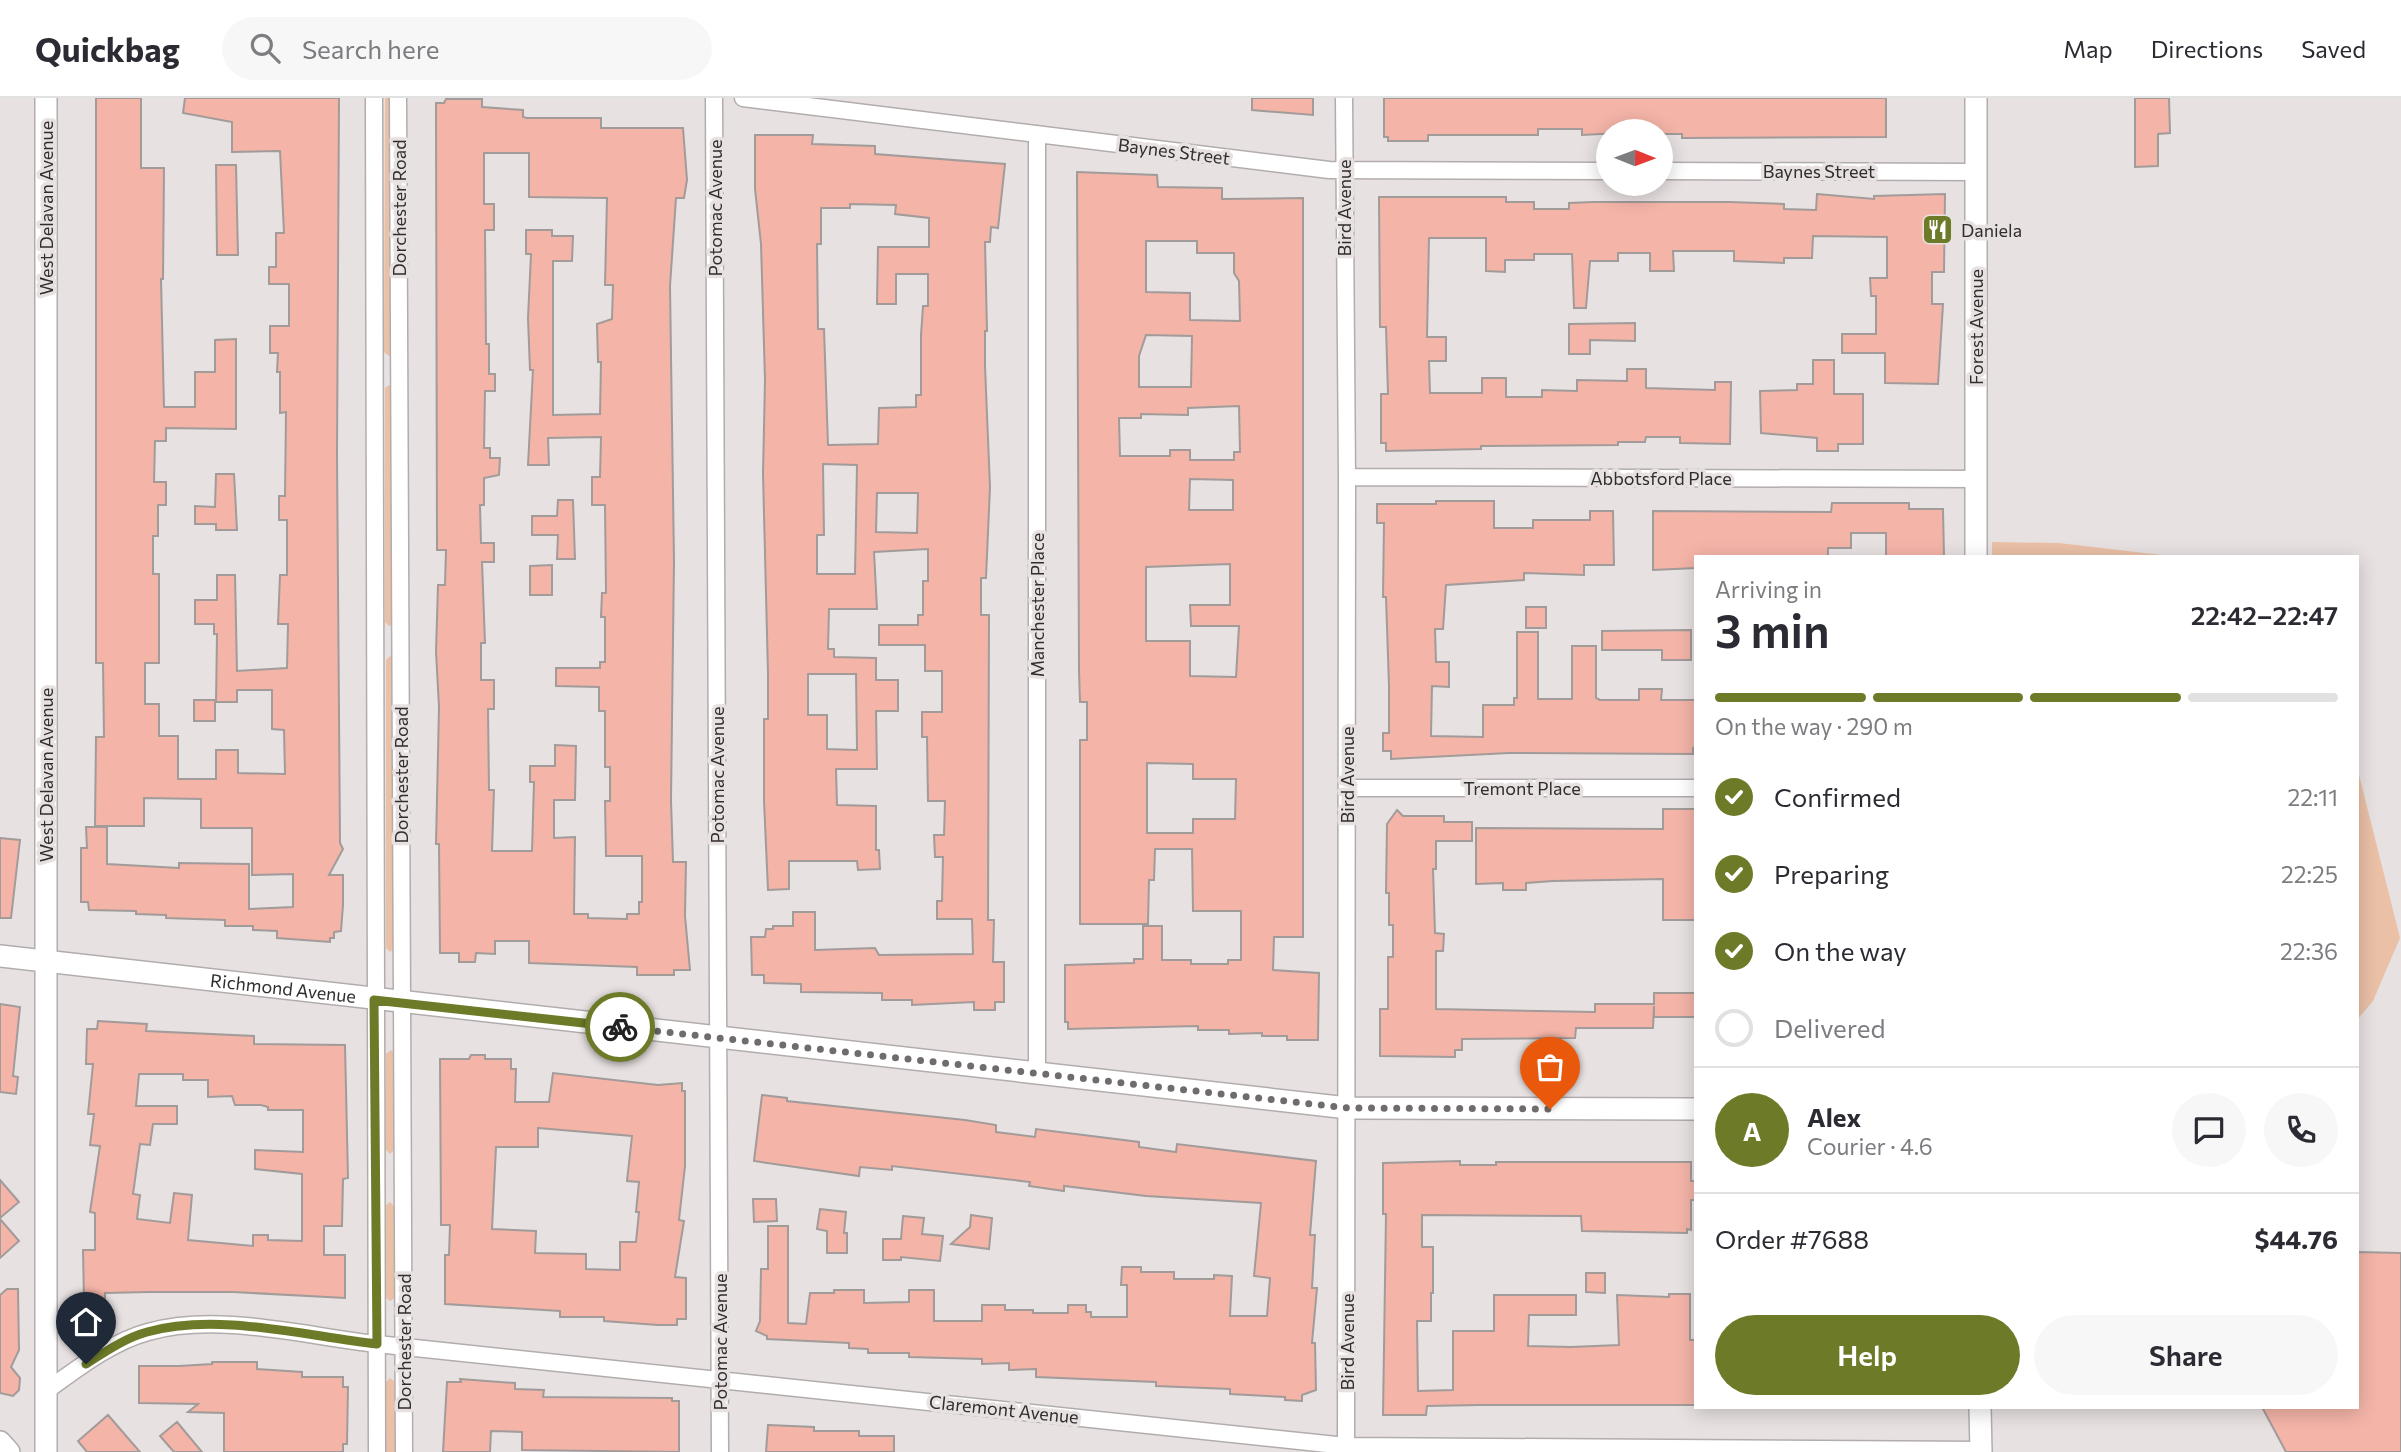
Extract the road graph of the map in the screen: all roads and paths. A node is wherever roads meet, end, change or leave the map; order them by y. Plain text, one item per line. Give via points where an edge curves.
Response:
1 (46, 98) edge
2 (374, 98) edge
3 (398, 98) edge
4 (714, 98) edge
5 (743, 98) edge
6 (1344, 98) edge
7 (1976, 98) edge
8 (1037, 134) junction
9 (1344, 170) junction
10 (1596, 171) edge
11 (1673, 171) edge
12 (1977, 172) junction
13 (399, 370) junction
14 (374, 371) junction
15 (1347, 478) junction
16 (1976, 479) junction
17 (1976, 555) edge
18 (401, 638) junction
19 (374, 639) junction
20 (1347, 788) junction
21 (1694, 788) edge
22 (0, 956) edge
23 (46, 961) junction
24 (374, 1000) junction
25 (403, 1003) junction
26 (719, 1038) junction
27 (1037, 1075) junction
28 (1348, 1108) junction
29 (1694, 1109) edge
30 (376, 1164) junction
31 (404, 1164) junction
32 (404, 1192) junction
33 (376, 1193) junction
34 (377, 1344) junction
35 (405, 1347) junction
36 (720, 1378) junction
37 (46, 1391) junction
38 (1980, 1409) edge
39 (0, 1442) edge
40 (1346, 1449) edge
41 (1981, 1451) edge
42 (9, 1452) edge
43 (46, 1452) edge
44 (377, 1452) edge
45 (404, 1452) edge
46 (720, 1452) edge

1 - 23 street, West Delavan Avenue
2 - 14 street, Dorchester Road
3 - 13 street, Dorchester Road
4 - 26 street, Potomac Avenue
5 - 8 street, Baynes Street
6 - 9 street, Bird Avenue
7 - 12 street, Forest Avenue
8 - 9 street, Baynes Street
8 - 27 street, Manchester Place
9 - 10 street, Baynes Street
9 - 15 street, Bird Avenue
11 - 12 street, Baynes Street
12 - 16 street, Forest Avenue
13 - 14 street
13 - 18 street, Dorchester Road
14 - 19 street, Dorchester Road
15 - 16 street, Abbotsford Place
15 - 20 street, Bird Avenue
16 - 17 street, Forest Avenue
18 - 19 street
18 - 25 street, Dorchester Road
19 - 24 street, Dorchester Road
20 - 21 street, Tremont Place
20 - 28 street, Bird Avenue
22 - 23 street, Richmond Avenue
23 - 24 street, Richmond Avenue
23 - 37 street, West Delavan Avenue
24 - 25 street, Richmond Avenue
24 - 30 street, Dorchester Road
25 - 26 street, Richmond Avenue
25 - 31 street, Dorchester Road
26 - 27 street, Richmond Avenue
26 - 36 street, Potomac Avenue
27 - 28 street, Richmond Avenue
28 - 29 street, Richmond Avenue
28 - 40 street, Bird Avenue
30 - 31 street
30 - 33 street, Dorchester Road
31 - 32 street, Dorchester Road
32 - 33 street
32 - 35 street, Dorchester Road
33 - 34 street, Dorchester Road
34 - 35 street, Claremont Avenue
34 - 37 street, Claremont Avenue via 216,1324 186,1325 119,1343
34 - 44 street, Dorchester Road
35 - 36 street, Claremont Avenue
35 - 45 street, Dorchester Road
36 - 40 street, Claremont Avenue
36 - 46 street, Potomac Avenue
37 - 43 street, West Delavan Avenue
38 - 41 street
39 - 42 street
40 - 41 street, Claremont Avenue

